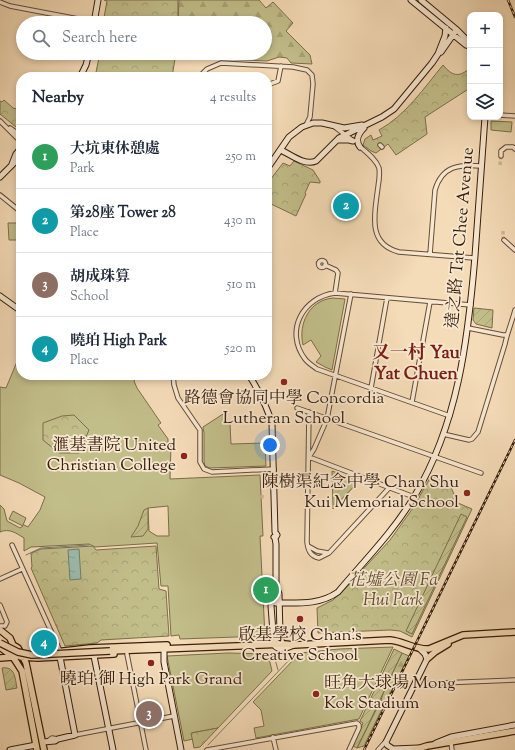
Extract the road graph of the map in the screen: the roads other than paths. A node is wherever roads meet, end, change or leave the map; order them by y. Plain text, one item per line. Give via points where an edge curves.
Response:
1 (98, 0) edge
2 (411, 0) edge
3 (421, 0) edge
4 (0, 2) edge
5 (59, 16) edge
6 (95, 16) edge
7 (446, 28) junction
8 (457, 30) junction
9 (453, 35) junction
10 (467, 42) edge
11 (467, 45) edge
12 (438, 54) junction
13 (87, 60) edge
14 (281, 66) junction
15 (82, 72) edge
16 (204, 72) edge
17 (272, 83) edge
18 (503, 115) edge
19 (515, 116) edge
20 (310, 117) junction
21 (0, 120) edge
22 (486, 120) edge
23 (317, 123) junction
24 (367, 124) junction
25 (6, 125) junction
26 (305, 126) junction
27 (334, 126) junction
28 (16, 132) edge
29 (346, 135) junction
30 (16, 136) edge
31 (335, 141) junction
32 (353, 141) junction
33 (360, 147) junction
34 (515, 149) edge
35 (280, 150) junction
36 (16, 154) edge
37 (501, 156) dead end
38 (16, 160) edge
39 (272, 161) edge
40 (11, 165) junction
41 (481, 166) junction
42 (0, 177) edge
43 (0, 195) edge
44 (16, 208) edge
45 (504, 240) tunnel mouth
46 (515, 250) edge
47 (430, 254) junction
48 (474, 258) junction
49 (325, 265) dead end
50 (335, 293) junction
51 (351, 294) junction
52 (0, 296) edge
53 (387, 298) junction
54 (430, 302) junction
55 (471, 305) junction
56 (16, 307) edge
57 (515, 310) edge
58 (468, 328) junction
59 (506, 335) junction
60 (336, 376) junction
61 (174, 380) edge
62 (252, 380) edge
63 (371, 388) junction
64 (412, 402) junction
65 (297, 408) dead end
66 (309, 412) junction
67 (450, 416) junction
68 (327, 419) junction
69 (443, 434) junction
70 (309, 457) junction
71 (434, 457) junction
72 (274, 469) junction
73 (481, 473) dead end
74 (389, 488) junction
75 (414, 497) junction
76 (12, 546) dead end
77 (22, 569) junction
78 (0, 579) edge
79 (276, 586) junction
80 (272, 601) junction
81 (279, 603) junction
82 (0, 605) edge
83 (272, 617) junction
84 (0, 626) edge
85 (0, 630) edge
86 (515, 632) edge
87 (451, 639) junction
88 (0, 642) edge
89 (274, 642) junction
90 (282, 644) junction
91 (294, 645) junction
92 (0, 647) edge
93 (211, 647) junction
94 (98, 648) junction
95 (420, 649) junction
96 (164, 650) junction
97 (8, 652) junction
98 (60, 654) junction
99 (127, 654) junction
100 (94, 655) junction
101 (19, 656) junction
102 (0, 658) edge
103 (427, 659) junction
104 (515, 680) edge
105 (415, 684) junction
106 (174, 716) junction
107 (140, 722) junction
108 (515, 725) edge
109 (108, 728) junction
110 (515, 731) edge
111 (75, 735) junction
112 (274, 737) junction
113 (387, 740) junction
114 (45, 741) junction
115 (451, 743) junction
116 (428, 746) junction
117 (37, 747) edge
118 (417, 749) edge
119 (10, 750) edge
120 (44, 750) edge
121 (113, 750) edge
122 (146, 750) edge
123 (181, 750) edge
124 (207, 750) edge
125 (276, 750) edge
126 (349, 750) edge
127 (378, 750) edge
128 (452, 750) edge

1 - 6 main road
2 - 7 main road
3 - 8 main road
4 - 5 street
7 - 9 main road
7 - 12 main road
8 - 9 main road
8 - 10 main road
9 - 11 main road
9 - 12 main road
12 - 24 main road via 394,109
13 - 15 main road
14 - 16 street via 221,63
14 - 17 street via 278,81
14 - 20 street via 302,68 312,75
18 - 19 street
20 - 23 street
20 - 26 street
21 - 25 street
22 - 41 main road, 達之路 Tat Chee Avenue
23 - 26 main road
23 - 27 main road
24 - 27 main road
24 - 29 main road
24 - 33 main road via 358,137
25 - 28 street
25 - 30 street
26 - 35 main road via 293,133
27 - 29 street
27 - 31 main road via 337,134
29 - 31 main road
29 - 32 street
31 - 32 main road
31 - 35 main road via 316,161 310,163
32 - 33 street
33 - 47 street via 374,160 379,170 374,220 379,238 396,251
34 - 37 street via 506,147 501,151
35 - 39 main road
36 - 40 main road
38 - 40 main road
40 - 42 main road
41 - 47 street via 455,167 439,180 435,190
41 - 48 main road, 達之路 Tat Chee Avenue
43 - 44 street
45 - 46 street
47 - 48 street
48 - 55 main road, 達之路 Tat Chee Avenue
49 - 50 street via 338,273
50 - 51 street
50 - 60 street via 321,296 306,307 299,321 297,336 300,350 307,361 317,369
51 - 53 street
51 - 60 street
52 - 56 main road
53 - 54 street
53 - 63 street
54 - 55 street
54 - 64 street
55 - 58 main road, 達之路 Tat Chee Avenue
57 - 59 street
58 - 59 street
58 - 67 main road, 達之路 Tat Chee Avenue via 461,373
59 - 69 street via 476,434 472,439 466,440
60 - 63 street
60 - 68 street
61 - 72 street via 178,398 200,431 200,462 204,469 212,472
62 - 72 main road via 267,407 272,424
63 - 64 street
64 - 67 street
65 - 66 street
66 - 68 street
66 - 70 street
67 - 69 main road, 達之路 Tat Chee Avenue
68 - 70 street
68 - 71 street
69 - 71 main road, 達之路 Tat Chee Avenue
70 - 74 street
70 - 74 street via 307,544 317,551 329,553
71 - 73 street
71 - 75 main road, 達之路 Tat Chee Avenue
72 - 79 main road via 273,537
74 - 75 street
75 - 81 main road, 達之路 Tat Chee Avenue via 338,592 316,602
76 - 77 street
77 - 78 street
77 - 98 street
79 - 80 main road
79 - 81 main road
80 - 81 main road, 達之路 Tat Chee Avenue
80 - 83 main road
81 - 83 main road
81 - 90 main road
82 - 84 street via 7,623
83 - 89 main road
85 - 101 main road via 15,642
86 - 87 main road via 466,634
87 - 95 main road via 429,649
87 - 103 main road
88 - 96 main road, bridge via 18,652 32,655
88 - 97 main road
89 - 90 main road
89 - 91 main road via 278,648 283,649
89 - 93 main road via 254,646
90 - 91 main road
91 - 95 main road via 390,640
92 - 97 main road
93 - 94 main road via 182,644
93 - 96 main road
94 - 98 main road
94 - 100 main road via 93,651
95 - 103 main road
96 - 99 main road
96 - 106 main road
97 - 101 main road
98 - 100 main road
98 - 101 main road via 38,658
98 - 111 main road
99 - 100 main road
99 - 107 street
100 - 109 main road
101 - 102 main road
101 - 114 main road via 29,673
101 - 117 main road
103 - 105 main road
104 - 105 street
105 - 113 main road
106 - 107 street
106 - 123 main road
107 - 109 street
107 - 122 street
108 - 116 main road via 451,737
109 - 111 street
109 - 121 main road
110 - 115 main road
111 - 114 main road
112 - 124 street
112 - 125 street
112 - 126 street via 357,723 359,729
113 - 118 main road via 387,746 391,748
113 - 127 street
114 - 120 main road
115 - 116 main road
115 - 128 street
116 - 118 main road
117 - 119 main road

